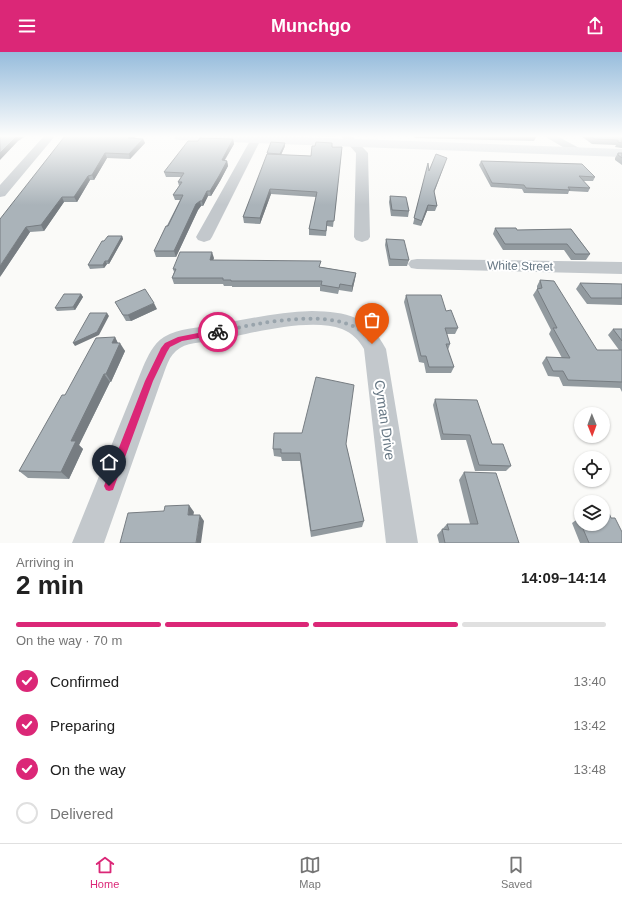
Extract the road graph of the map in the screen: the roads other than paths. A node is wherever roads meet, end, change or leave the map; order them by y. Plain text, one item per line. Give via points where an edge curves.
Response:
1 (17, 159) edge
2 (30, 159) edge
3 (245, 159) edge
4 (362, 159) edge
5 (0, 178) edge
6 (0, 193) edge
7 (204, 237) dead end
8 (362, 237) dead end
9 (417, 264) dead end
10 (622, 268) edge
11 (88, 543) edge
12 (402, 543) edge

1 - 5 street
2 - 6 street
3 - 7 street
4 - 8 street
9 - 10 street, White Street
11 - 12 street, Cyman Drive via 149,381 168,345 180,339 256,325 327,319 359,328 375,349

